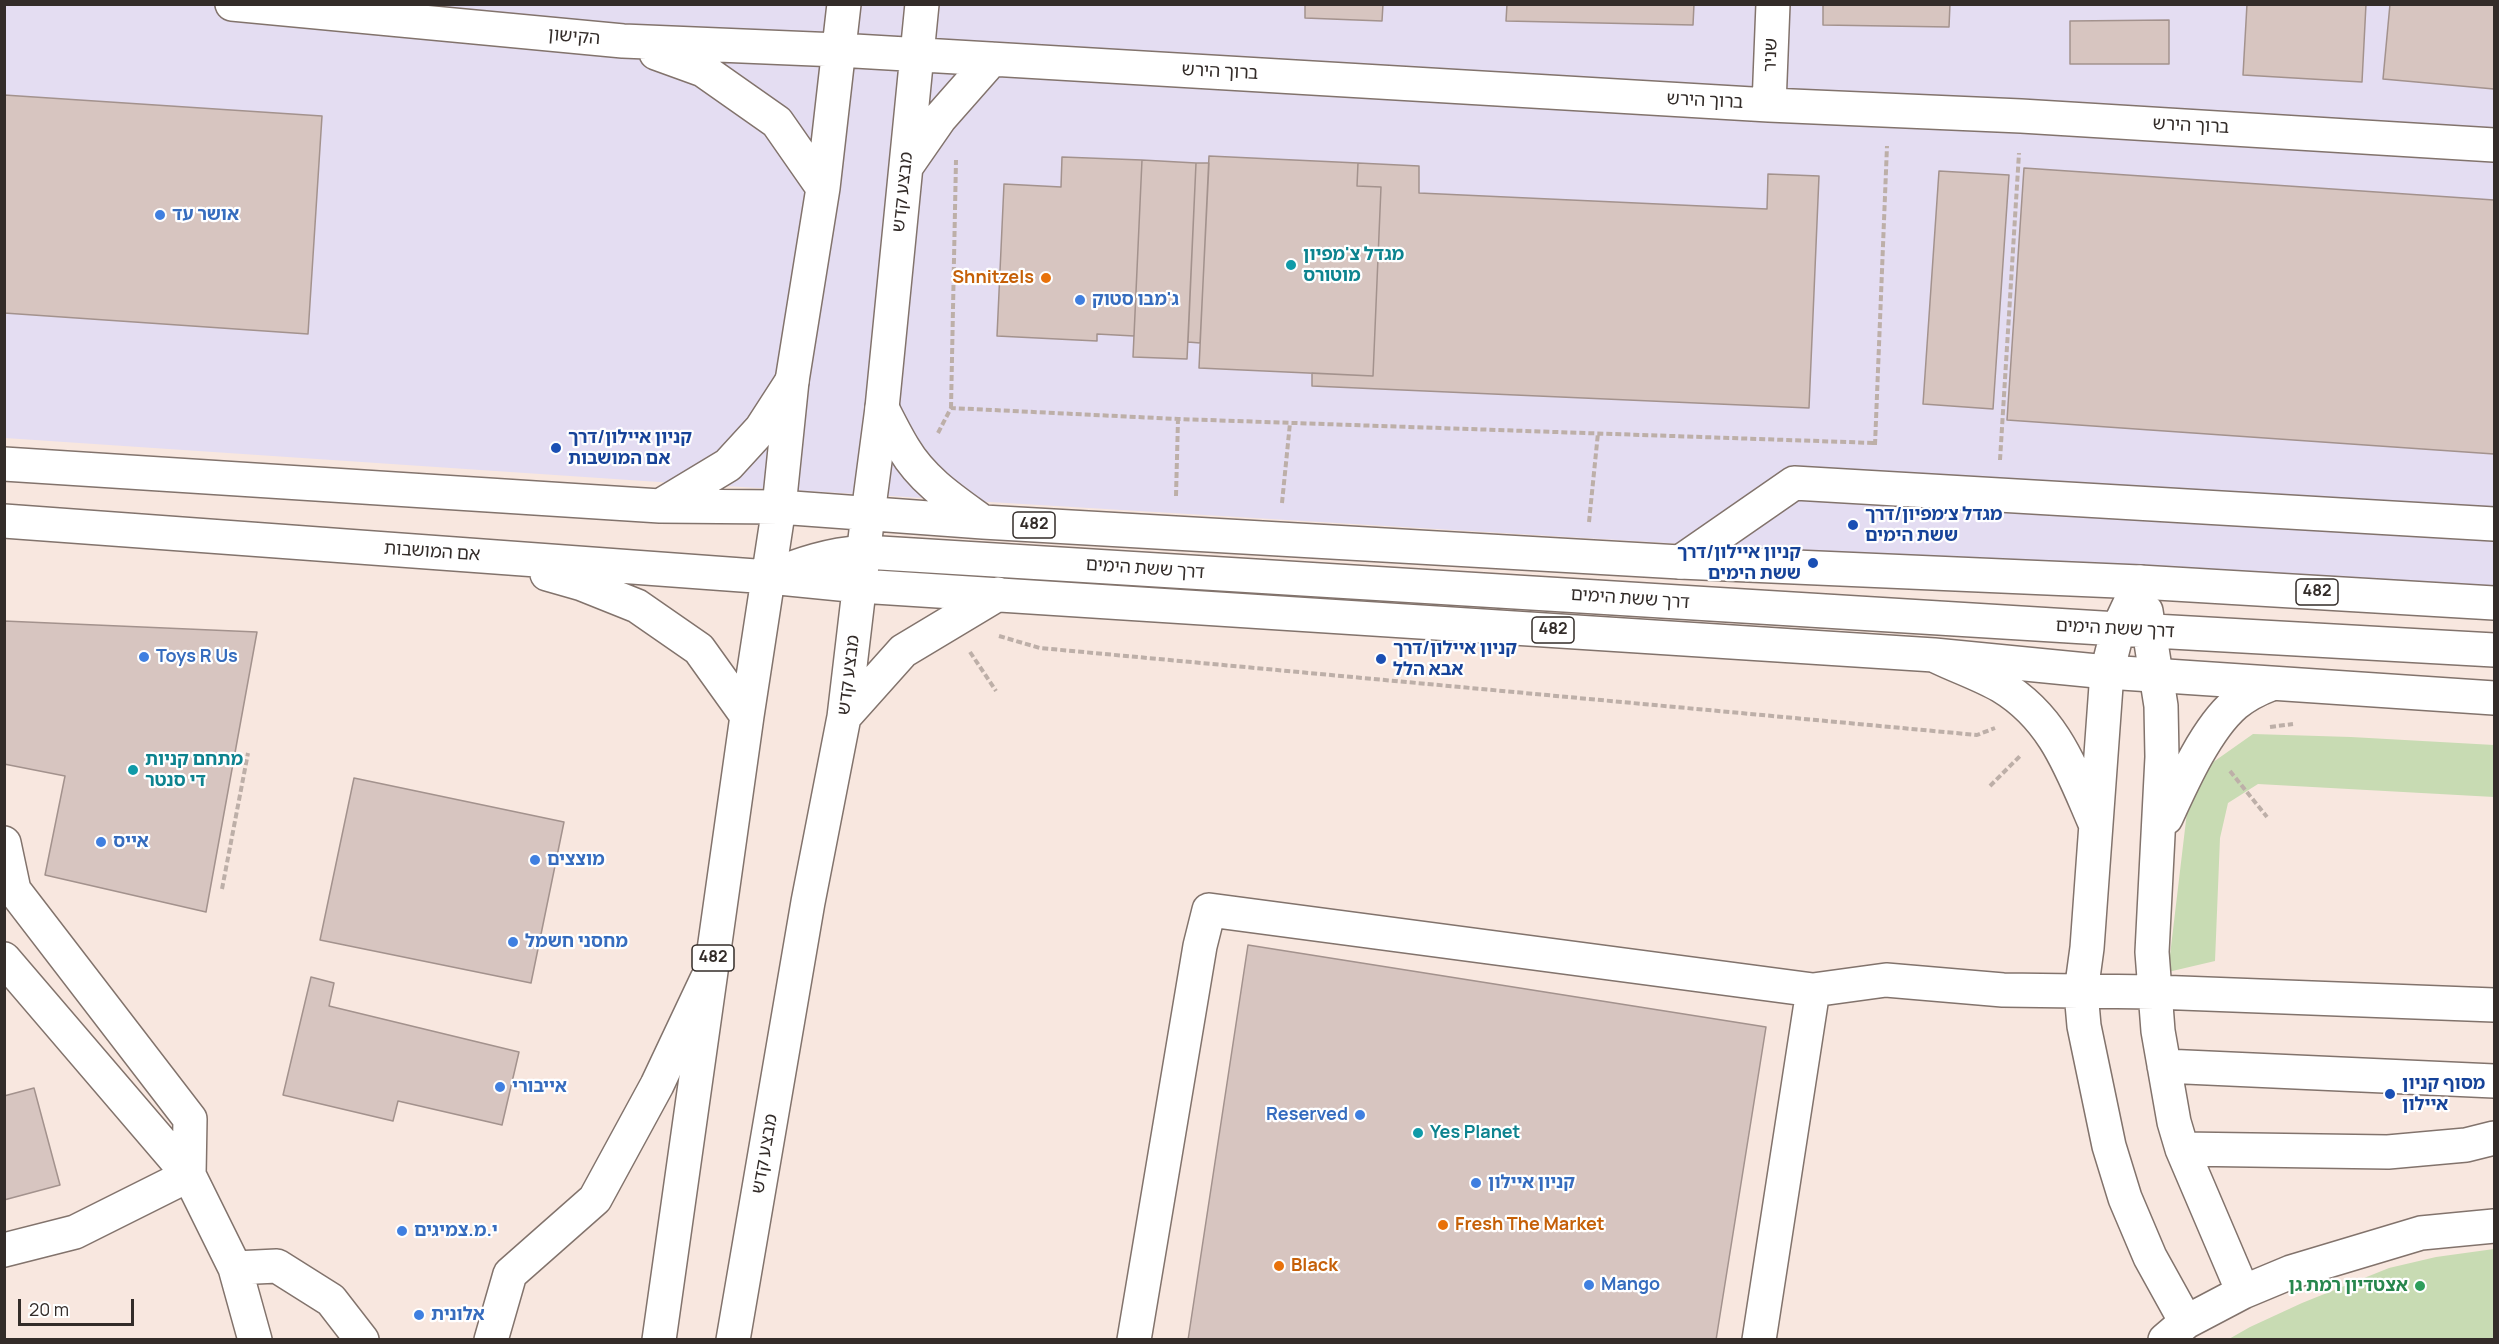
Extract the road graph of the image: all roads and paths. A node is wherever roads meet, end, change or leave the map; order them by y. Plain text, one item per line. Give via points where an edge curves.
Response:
1 (232, 4) edge
2 (844, 4) edge
3 (922, 4) edge
4 (1773, 4) edge
5 (623, 41) junction
6 (838, 50) junction
7 (916, 55) junction
8 (992, 59) junction
9 (1769, 105) junction
10 (1888, 110) junction
11 (2021, 116) junction
12 (940, 118) junction
13 (2494, 145) edge
14 (905, 168) junction
15 (823, 188) junction
16 (792, 381) junction
17 (882, 408) junction
18 (951, 408) junction
19 (1178, 419) junction
20 (1290, 423) junction
21 (1598, 433) junction
22 (2001, 440) dead end
23 (1875, 443) junction
24 (4, 464) edge
25 (918, 469) junction
26 (1874, 487) junction
27 (660, 506) junction
28 (779, 507) junction
29 (868, 513) junction
30 (4, 521) edge
31 (983, 522) junction
32 (2494, 524) edge
33 (1175, 533) junction
34 (1279, 539) junction
35 (864, 552) junction
36 (482, 556) junction
37 (1586, 556) junction
38 (1680, 562) junction
39 (769, 577) junction
40 (2140, 582) junction
41 (860, 586) junction
42 (998, 594) junction
43 (2494, 603) edge
44 (949, 621) junction
45 (2118, 629) junction
46 (2150, 631) junction
47 (2494, 650) edge
48 (1934, 655) junction
49 (2107, 672) junction
50 (2157, 676) junction
51 (2271, 684) junction
52 (996, 692) dead end
53 (2494, 699) edge
54 (2034, 712) junction
55 (747, 716) junction
56 (844, 717) junction
57 (2302, 724) dead end
58 (2212, 732) junction
59 (248, 753) dead end
60 (2267, 817) dead end
61 (2095, 824) junction
62 (2158, 834) junction
63 (4, 843) edge
64 (222, 889) dead end
65 (4, 958) edge
66 (711, 969) junction
67 (1813, 990) junction
68 (2081, 992) junction
69 (2155, 992) junction
70 (2494, 1005) edge
71 (2164, 1066) junction
72 (2494, 1081) edge
73 (2494, 1138) edge
74 (2182, 1149) junction
75 (189, 1175) junction
76 (2494, 1226) edge
77 (4, 1250) edge
78 (235, 1268) junction
79 (2243, 1292) junction
80 (2176, 1331) edge
81 (255, 1340) edge
82 (362, 1340) edge
83 (492, 1340) edge
84 (659, 1340) edge
85 (733, 1340) edge
86 (1134, 1340) edge
87 (1759, 1340) edge

1 - 5 main road, הקישון
2 - 6 main road
3 - 7 main road, מבצע קדש
4 - 9 main road, שניר
5 - 6 main road, הקישון
5 - 15 main road via 703,70 777,122
6 - 7 main road, הקישון
6 - 15 main road
7 - 8 main road, ברוך הירש
7 - 14 main road, מבצע קדש
8 - 9 main road, ברוך הירש
8 - 12 main road
9 - 10 main road, ברוך הירש
10 - 11 main road, ברוך הירש
10 - 23 path
11 - 13 main road, ברוך הירש
11 - 22 path
12 - 14 main road
12 - 18 path via 956,156
14 - 17 main road, מבצע קדש
15 - 16 main road
16 - 27 main road via 761,429 728,465
16 - 28 main road
17 - 25 main road
17 - 29 main road, מבצע קדש
18 - 19 path
18 - 25 path
19 - 20 path
19 - 33 path
20 - 21 path
20 - 34 path
21 - 23 path
21 - 37 path
23 - 26 path
24 - 27 main road
25 - 31 main road via 945,495
26 - 32 main road
26 - 38 main road via 1794,483
27 - 28 main road
28 - 29 main road, דרך ששת הימים / 482
28 - 39 main road, 482
29 - 31 main road, דרך ששת הימים / 482
29 - 35 main road, מבצע קדש
30 - 36 main road, אם המושבות
31 - 33 main road, דרך ששת הימים / 482
33 - 34 main road, דרך ששת הימים / 482
34 - 37 main road, דרך ששת הימים / 482
35 - 39 main road, דרך ששת הימים via 830,555
35 - 41 main road, מבצע קדש
35 - 45 main road, דרך ששת הימים
36 - 39 main road, אם המושבות
36 - 55 main road via 582,584 637,606 699,649
37 - 38 main road, דרך ששת הימים / 482
38 - 40 main road, דרך ששת הימים / 482
39 - 41 main road, אם המושבות
39 - 55 main road, 482
40 - 43 main road, דרך ששת הימים / 482
40 - 45 main road
40 - 46 main road
41 - 42 main road, דרך ששת הימים / 482
41 - 56 main road, מבצע קדש
42 - 44 main road
42 - 48 main road, דרך ששת הימים / 482
44 - 52 path
44 - 54 path via 1040,648 1977,735
44 - 56 main road via 903,651
45 - 46 main road, דרך ששת הימים
45 - 49 main road
46 - 47 main road, דרך ששת הימים
46 - 50 main road
48 - 49 main road, דרך ששת הימים / 482
48 - 54 main road via 2001,686
49 - 50 main road, 482
49 - 61 main road
50 - 51 main road, 482
50 - 62 main road via 2162,757
51 - 53 main road, 482
51 - 58 main road via 2235,704
54 - 61 main road via 2063,750
55 - 66 main road, 482
56 - 85 main road, מבצע קדש
57 - 58 path
58 - 60 path
58 - 62 main road
59 - 64 path
61 - 68 main road
62 - 69 main road via 2152,952
63 - 75 main road via 14,890 190,1119
65 - 75 main road
66 - 83 main road via 657,1085 595,1199 510,1274
66 - 84 main road, 482
67 - 68 main road via 1886,980
67 - 86 main road via 1209,910
67 - 87 main road
68 - 69 main road
68 - 80 main road via 2084,1026 2109,1146
69 - 70 main road
69 - 71 main road
71 - 72 main road
71 - 74 main road
73 - 74 main road via 2466,1145 2388,1152
74 - 79 main road
75 - 77 main road via 75,1232
75 - 78 main road
76 - 79 main road via 2421,1233 2291,1272
78 - 81 main road
78 - 82 main road via 277,1266 331,1300
79 - 80 main road

